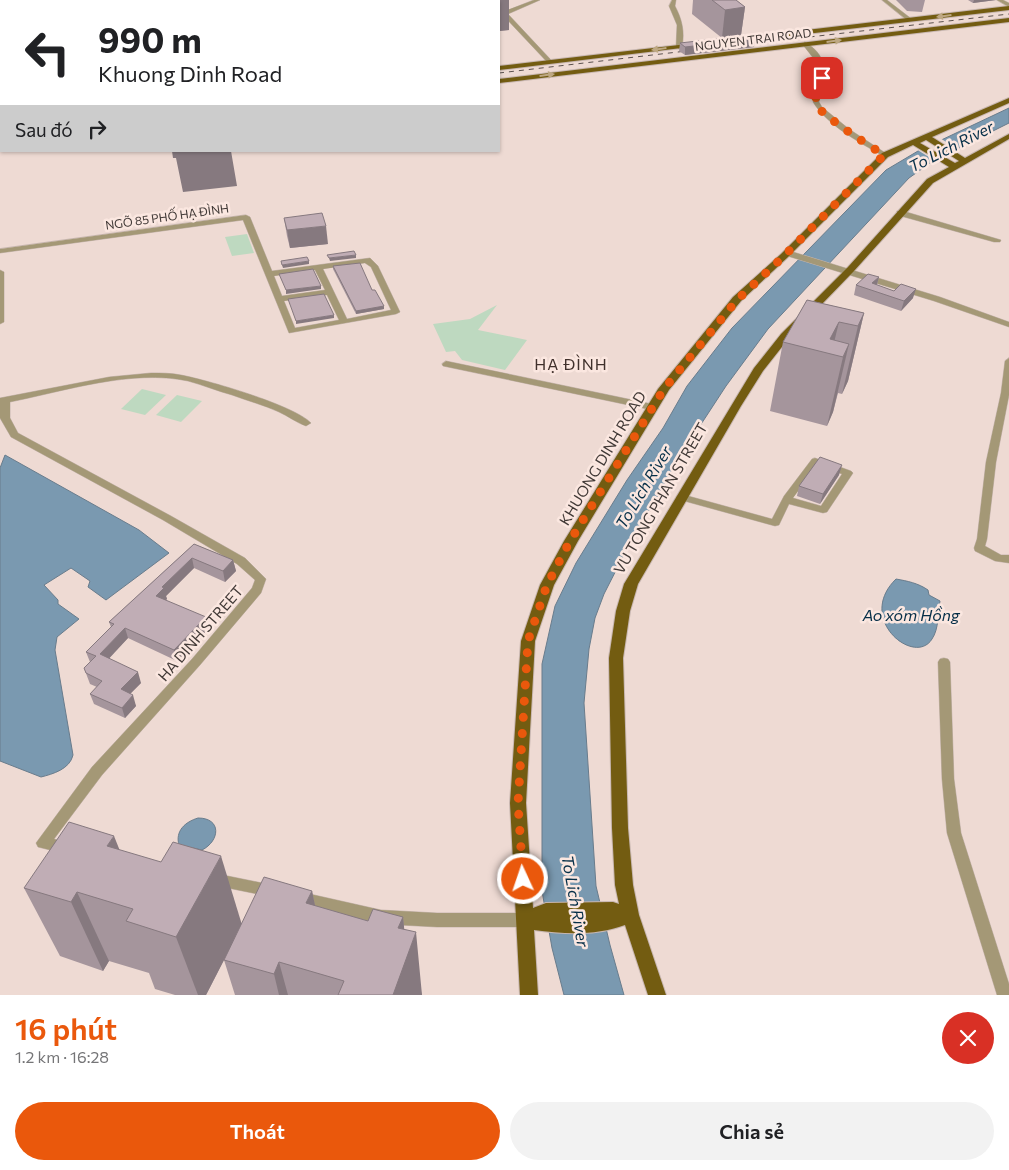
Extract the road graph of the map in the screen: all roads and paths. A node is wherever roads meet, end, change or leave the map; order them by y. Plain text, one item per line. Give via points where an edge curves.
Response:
1 (538, 0) edge
2 (674, 0) edge
3 (884, 0) edge
4 (999, 0) edge
5 (1008, 5) edge
6 (500, 9) edge
7 (977, 12) junction
8 (504, 14) junction
9 (910, 20) junction
10 (1009, 20) edge
11 (994, 22) junction
12 (873, 24) junction
13 (846, 27) junction
14 (888, 34) junction
15 (862, 37) junction
16 (725, 41) edge
17 (707, 43) edge
18 (805, 44) junction
19 (679, 47) junction
20 (623, 53) junction
21 (606, 55) junction
22 (550, 62) junction
23 (638, 64) junction
24 (612, 67) junction
25 (500, 68) edge
26 (500, 81) edge
27 (1009, 100) edge
28 (1009, 136) edge
29 (930, 139) junction
30 (917, 144) junction
31 (884, 155) junction
32 (963, 160) junction
33 (953, 166) junction
34 (900, 213) junction
35 (998, 240) dead end
36 (0, 251) edge
37 (790, 254) junction
38 (318, 267) junction
39 (843, 271) junction
40 (0, 272) edge
41 (269, 274) junction
42 (330, 292) junction
43 (280, 299) junction
44 (344, 321) junction
45 (0, 322) edge
46 (1009, 324) edge
47 (1009, 361) edge
48 (446, 364) dead end
49 (2, 400) edge
50 (652, 407) junction
51 (306, 422) dead end
52 (681, 498) junction
53 (787, 500) junction
54 (1009, 559) edge
55 (944, 662) dead end
56 (80, 850) edge
57 (207, 877) edge
58 (620, 916) junction
59 (524, 920) junction
60 (528, 995) edge
61 (657, 995) edge
62 (1005, 995) edge

1 - 8 street
2 - 19 street via 672,6 678,16 680,31
3 - 9 street
4 - 5 street
5 - 7 main road
6 - 8 street
7 -> 9 main road
7 - 11 main road
8 - 22 street
9 - 12 main road
10 - 11 main road, NGUYEN TRAI ROAD
11 - 14 main road, NGUYEN TRAI ROAD
12 - 13 main road
12 - 14 main road
13 - 15 main road
13 - 16 main road
14 - 15 main road, NGUYEN TRAI ROAD
18 -> 15 main road, NGUYEN TRAI ROAD
17 - 19 main road
18 - 23 main road, NGUYEN TRAI ROAD
18 - 31 street via 821,61 823,68 817,107
19 -> 20 main road
20 - 21 main road
20 - 23 main road via 620,57 625,61
21 - 22 main road
21 - 24 main road via 618,61
22 - 25 main road
23 - 24 main road, NGUYEN TRAI ROAD
26 -> 24 main road, NGUYEN TRAI ROAD
27 - 29 main road
28 - 32 main road, VU TONG PHAN STREET
29 - 30 main road
29 - 32 main road
30 - 31 main road
30 - 33 main road
31 - 37 main road, KHUONG DINH ROAD
32 - 33 main road, VU TONG PHAN STREET
33 - 34 main road, VU TONG PHAN STREET via 930,181
34 - 35 street
34 - 39 main road, VU TONG PHAN STREET
36 - 41 street, NGÕ 85 PHỐ HẠ ĐÌNH via 246,217
37 - 39 street
37 - 50 main road, KHUONG DINH ROAD via 737,300
38 - 41 street
38 - 42 street
38 - 44 street via 370,261 396,312
39 - 46 street
39 - 52 main road, VU TONG PHAN STREET via 758,370
40 - 45 street
41 - 43 street, NGÕ 85 PHỐ HẠ ĐÌNH
42 - 43 street
42 - 44 street
43 - 44 street, NGÕ 85 PHỐ HẠ ĐÌNH via 292,330
47 - 54 street via 979,548 999,558
48 - 50 street
49 - 51 street via 101,382 171,376 263,402
49 - 56 street, HA DINH STREET via 5,418 14,435 167,518 241,562 261,579 257,590 196,662 97,771 44,843
50 - 59 main road, KHUONG DINH ROAD via 570,541 547,585 528,641 518,803
52 - 53 street via 775,523
52 - 58 main road, VU TONG PHAN STREET via 631,584 618,634 616,734 624,885
53 - 53 street via 823,510 848,473 815,461
55 - 62 street via 947,762 954,833
57 - 59 street via 381,917
58 - 59 main road
58 - 61 main road, VU TONG PHAN STREET
59 - 60 main road, KHUONG DINH ROAD

